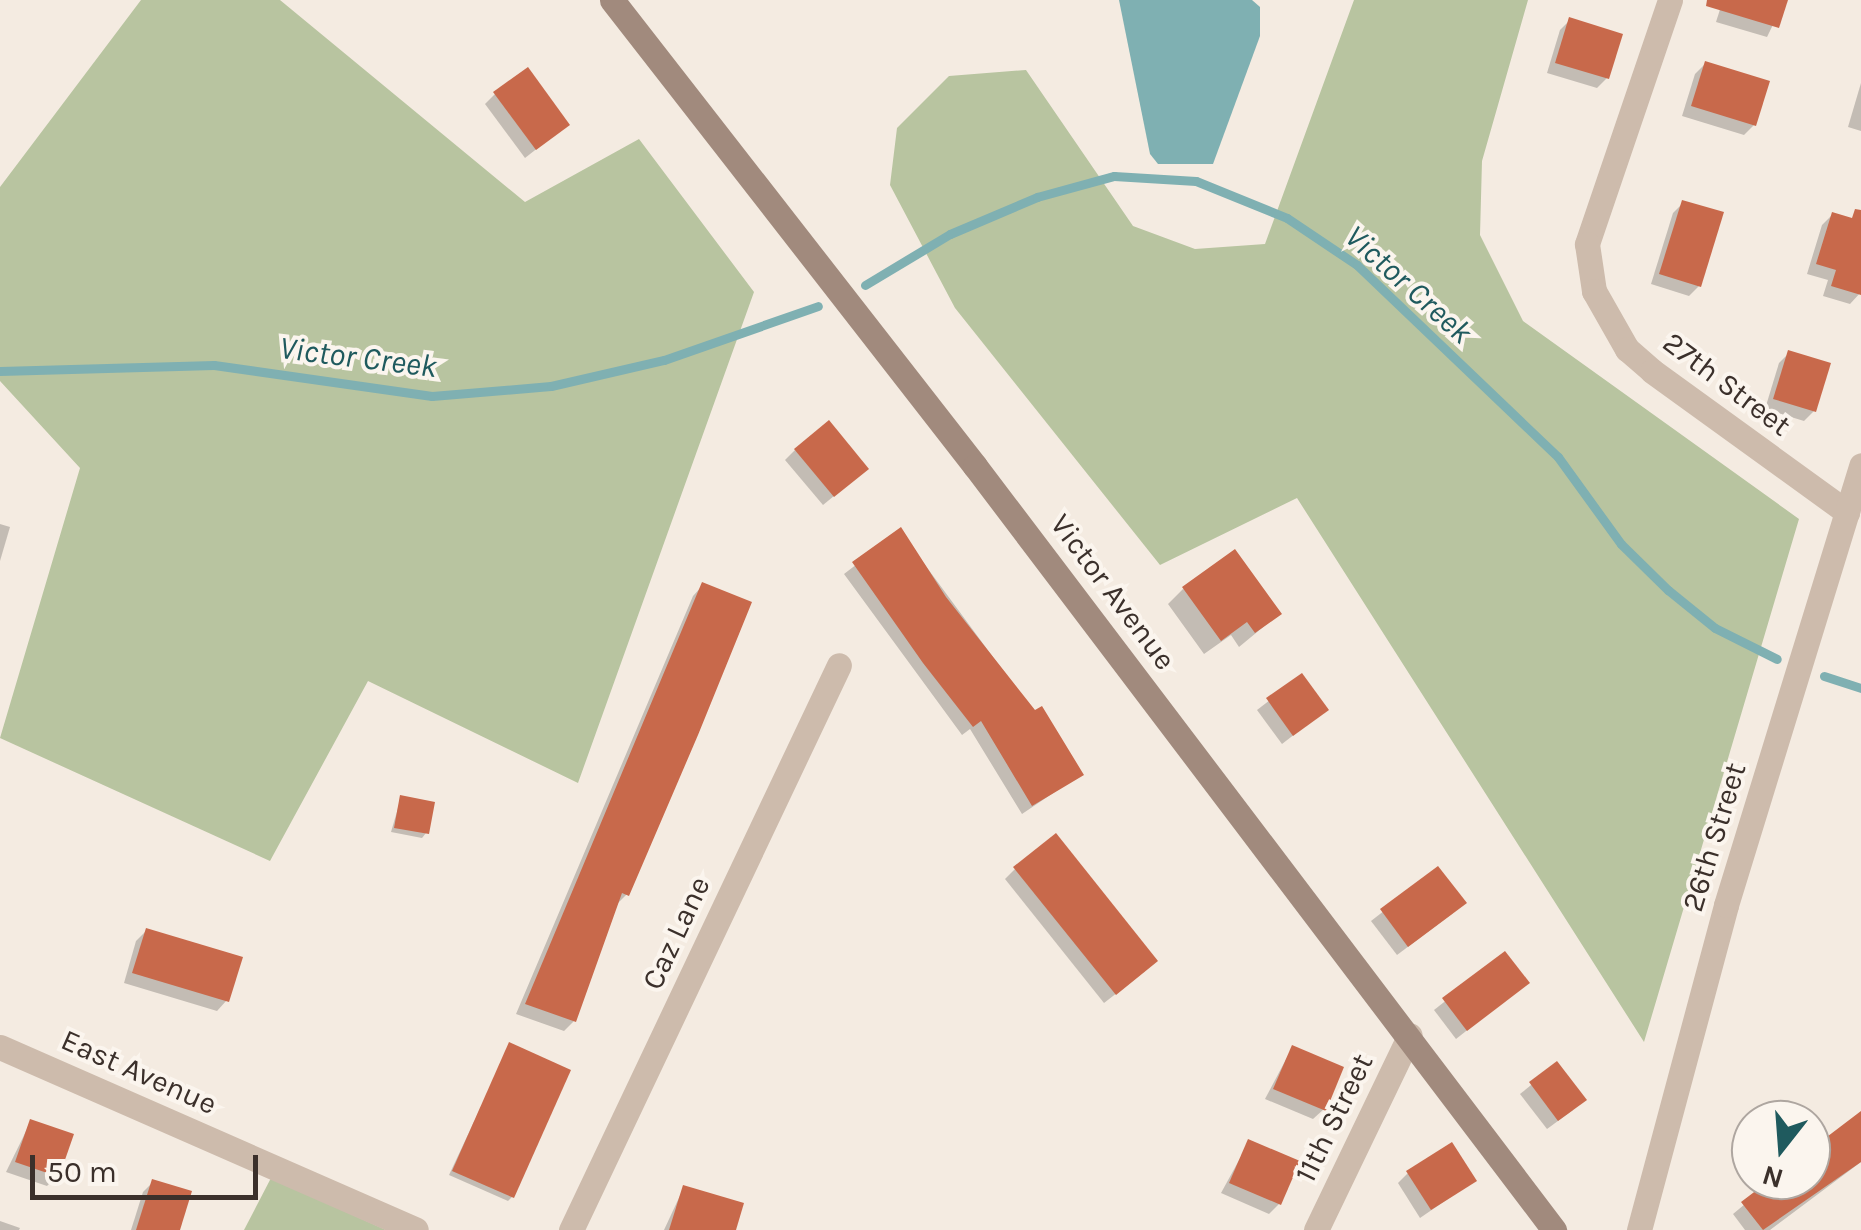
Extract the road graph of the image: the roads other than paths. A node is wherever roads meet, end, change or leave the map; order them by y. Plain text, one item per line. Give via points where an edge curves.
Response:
1 (612, 0) edge
2 (1670, 0) edge
3 (1861, 465) edge
4 (1848, 512) junction
5 (839, 664) dead end
6 (1410, 1035) junction
7 (0, 1047) edge
8 (416, 1230) edge
9 (571, 1230) edge
10 (1316, 1230) edge
11 (1554, 1230) edge
12 (1638, 1230) edge

1 - 6 street, Victor Avenue
2 - 4 street, 27th Street via 1588,244 1594,291 1627,349 1652,371
3 - 4 street, 26th Street
4 - 12 street, 26th Street via 1726,905
5 - 9 street, Caz Lane
6 - 10 street, 11th Street
6 - 11 street, Victor Avenue
7 - 8 street, East Avenue

